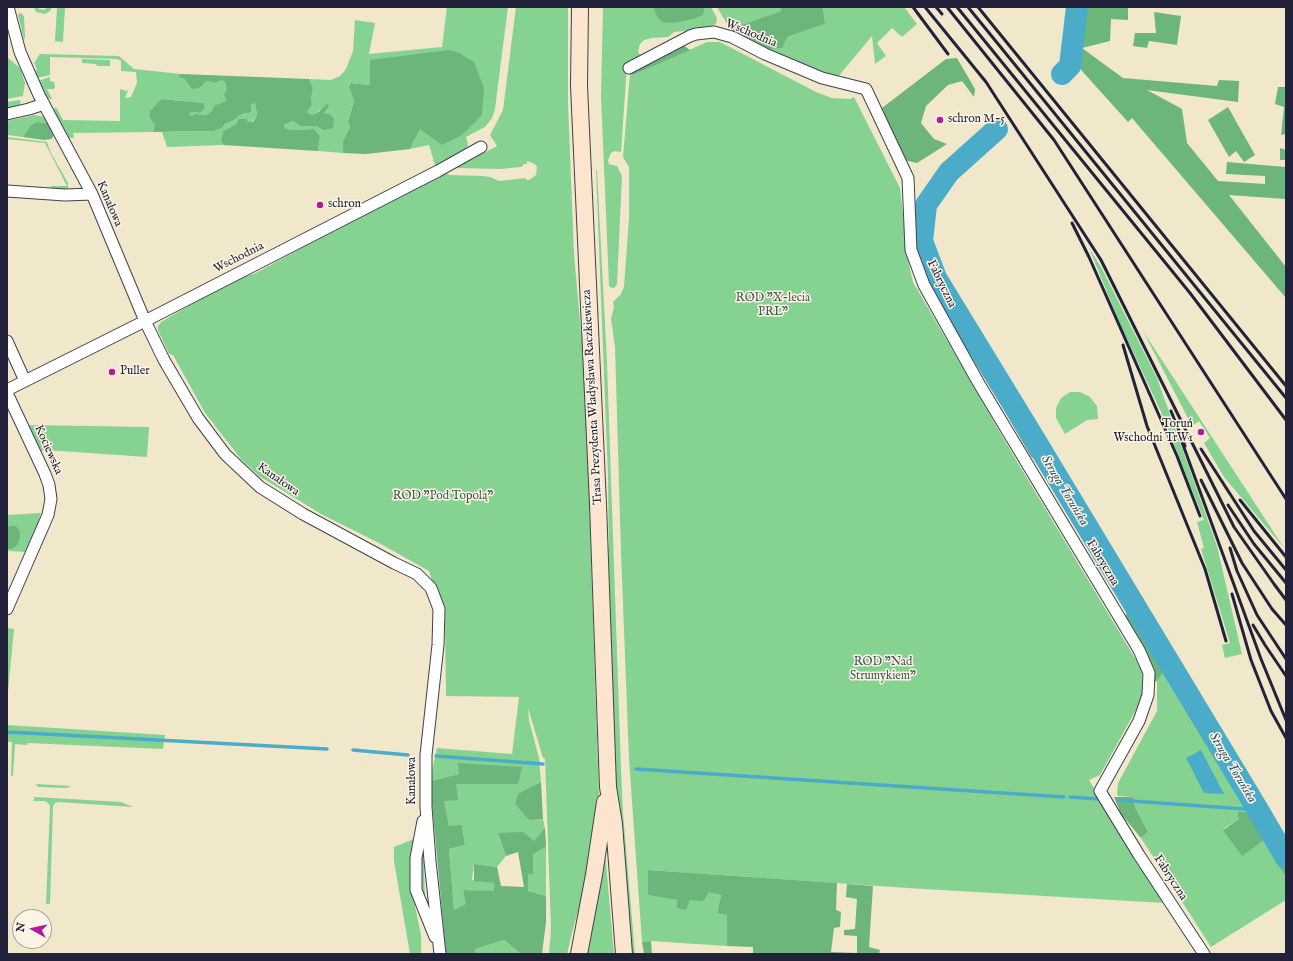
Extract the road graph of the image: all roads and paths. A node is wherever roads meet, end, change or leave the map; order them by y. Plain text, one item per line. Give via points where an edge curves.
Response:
1 (8, 7) edge
2 (580, 7) edge
3 (629, 68) dead end
4 (866, 89) joint
5 (44, 104) junction
6 (7, 114) edge
7 (481, 147) dead end
8 (7, 191) edge
9 (92, 194) junction
10 (145, 321) junction
11 (7, 341) edge
12 (25, 381) junction
13 (7, 390) edge
14 (7, 393) edge
15 (7, 608) edge
16 (608, 787) junction
17 (426, 807) junction
18 (439, 951) edge
19 (579, 954) edge
20 (624, 954) edge
21 (1204, 954) edge

1 - 5 street, Kanałowa via 23,58
2 - 16 main road, Trasa Prezydenta Władysława Raczkiewicza via 580,130 596,457
3 - 4 street, Wschodnia via 690,36 714,32 732,37 822,78
4 - 21 street, Fabryczna via 908,178 911,250 924,285 982,389 1139,650 1149,673 1148,695 1139,721 1100,791
5 - 6 street
5 - 9 street, Kanałowa
7 - 10 street, Wschodnia
8 - 9 street
9 - 10 street, Kanałowa
10 - 12 street, Wschodnia
10 - 17 street, Kanałowa via 164,360 198,418 225,454 246,474 260,487 304,514 417,574 431,588 439,609 438,645 426,755
11 - 12 street
12 - 13 street, Wschodnia
14 - 15 street, Kociewska via 45,474 51,499 48,515
16 - 19 main road, Trasa Prezydenta Władysława Raczkiewicza
16 - 20 main road, Trasa Prezydenta Władysława Raczkiewicza via 614,824
17 - 18 street, Kanałowa
17 - 18 street via 416,858 416,890

